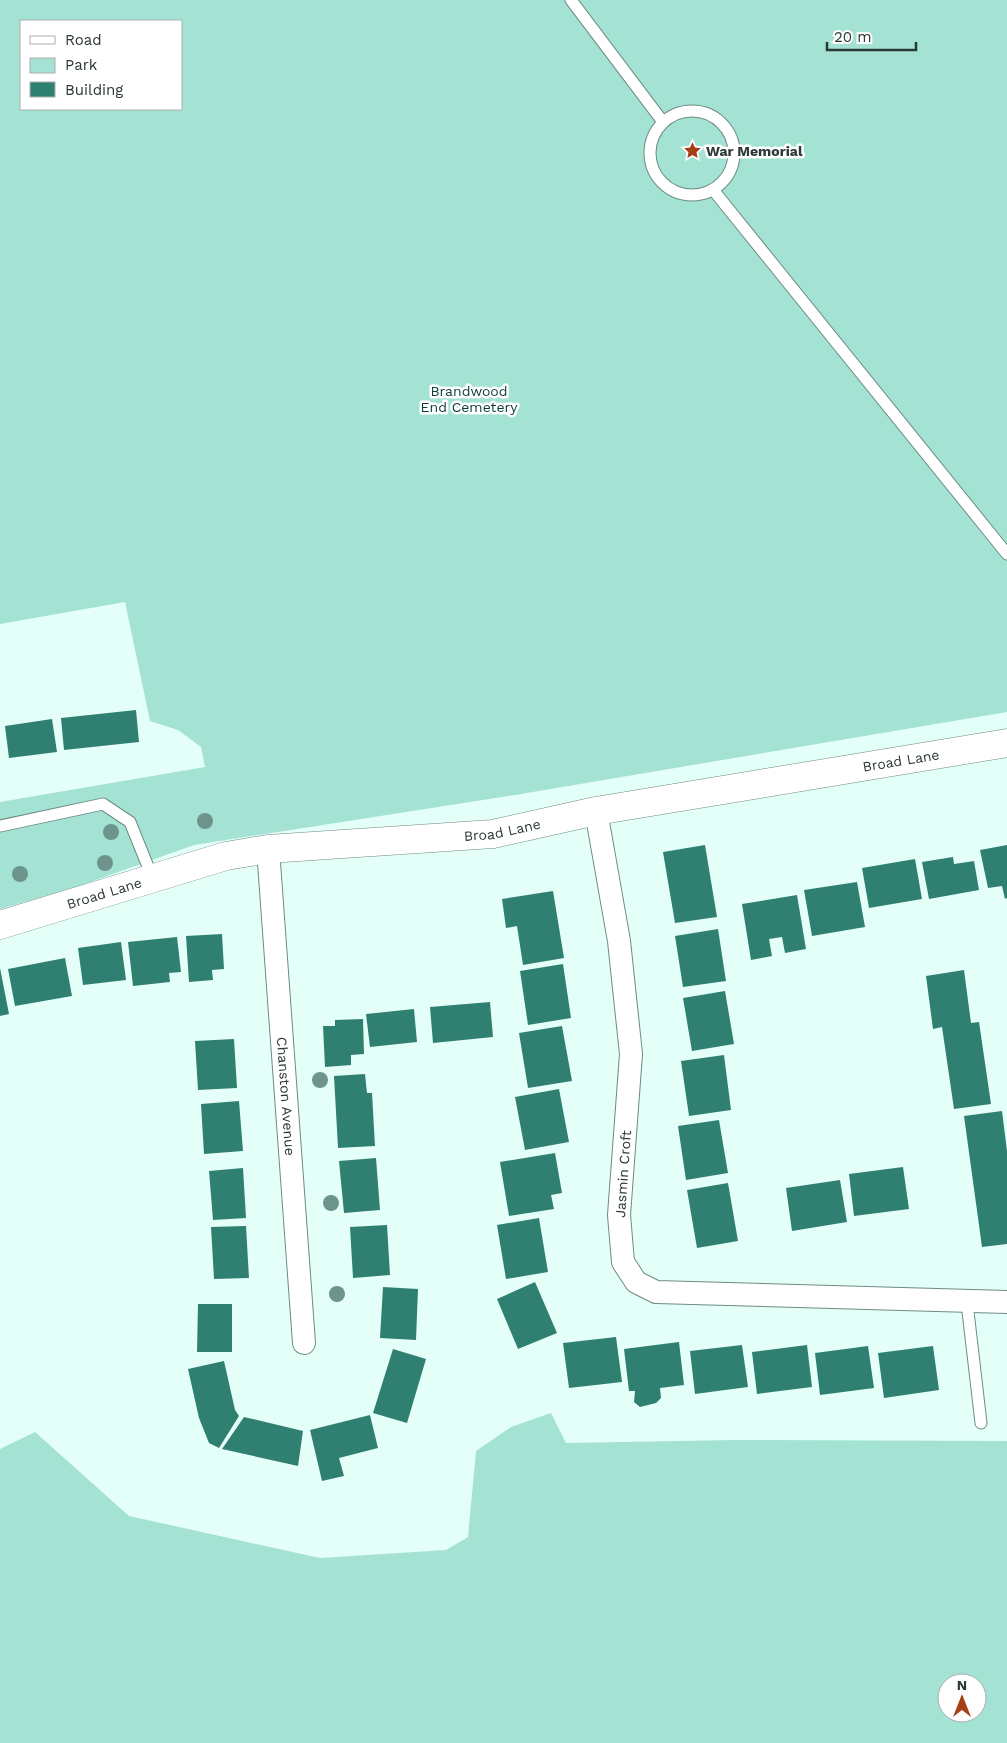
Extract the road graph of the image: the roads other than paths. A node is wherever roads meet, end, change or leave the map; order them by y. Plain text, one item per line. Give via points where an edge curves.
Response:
1 (571, 0) edge
2 (663, 122) junction
3 (714, 191) junction
4 (1007, 554) edge
5 (1007, 743) edge
6 (596, 811) junction
7 (0, 826) edge
8 (268, 849) junction
9 (153, 879) junction
10 (0, 925) edge
11 (1007, 1302) edge
12 (967, 1303) junction
13 (304, 1343) dead end
14 (981, 1423) dead end

1 - 2 lane
2 - 3 lane via 651,140 649,159 659,182 684,197
2 - 3 lane via 679,112 699,111 718,119 731,134 735,149 734,167 724,183
3 - 4 lane
5 - 6 street, Broad Lane
6 - 8 street, Broad Lane via 493,834
6 - 12 street, Jasmin Croft via 620,941 631,1054 618,1215 623,1262 636,1282 656,1292
7 - 9 lane via 103,804 130,822
8 - 9 street, Broad Lane via 226,856
8 - 13 street, Chanston Avenue
9 - 10 street, Broad Lane
11 - 12 street, Jasmin Croft
12 - 14 lane

